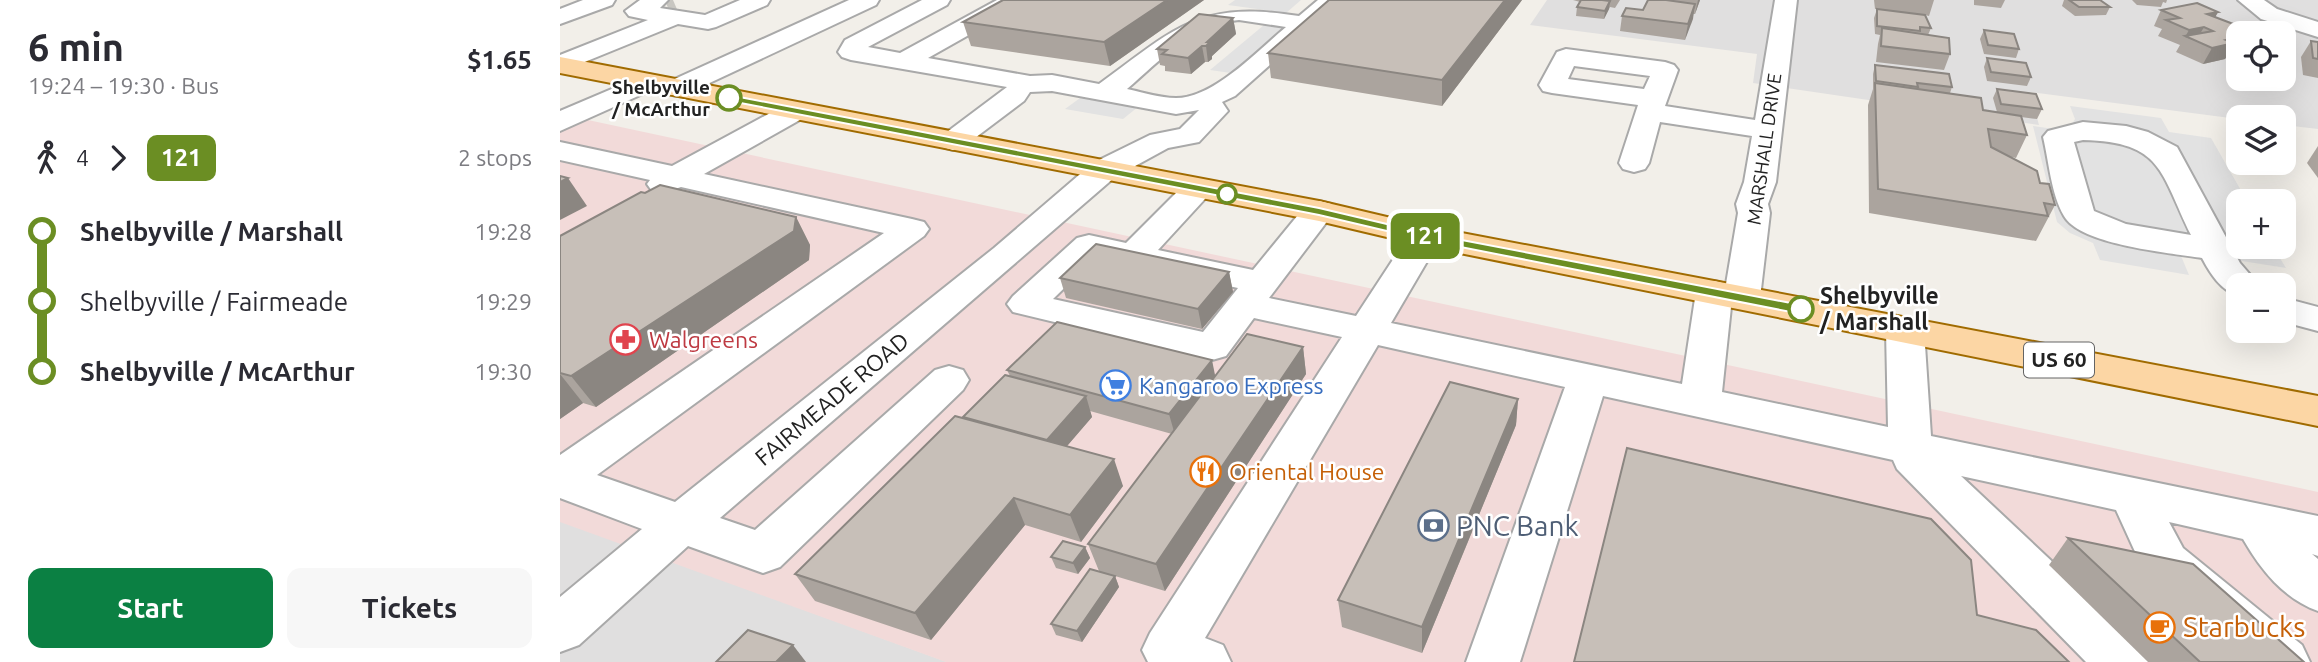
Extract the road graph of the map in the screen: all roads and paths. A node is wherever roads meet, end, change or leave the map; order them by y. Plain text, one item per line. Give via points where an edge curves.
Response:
1 (604, 0) edge
2 (759, 0) edge
3 (868, 0) edge
4 (939, 0) edge
5 (1014, 0) edge
6 (1786, 0) edge
7 (2249, 0) edge
8 (660, 7) edge
9 (1318, 7) edge
10 (560, 17) edge
11 (2318, 30) edge
12 (902, 62) junction
13 (560, 65) edge
14 (647, 82) junction
15 (1022, 85) junction
16 (677, 88) junction
17 (1104, 93) junction
18 (1206, 100) junction
19 (1176, 106) junction
20 (795, 111) junction
21 (560, 122) edge
22 (1767, 131) junction
23 (953, 141) junction
24 (1160, 141) junction
25 (560, 151) edge
26 (1634, 163) dead end
27 (1104, 170) junction
28 (673, 178) junction
29 (1199, 188) junction
30 (639, 197) edge
31 (1319, 211) junction
32 (1425, 236) junction
33 (2215, 249) junction
34 (1134, 255) junction
35 (2230, 273) edge
36 (965, 289) junction
37 (1254, 293) junction
38 (1728, 295) junction
39 (1026, 304) junction
40 (2296, 313) edge
41 (2318, 319) edge
42 (1905, 330) junction
43 (1367, 331) junction
44 (1588, 379) junction
45 (949, 380) dead end
46 (1700, 402) junction
47 (2318, 411) edge
48 (1910, 448) junction
49 (560, 479) edge
50 (2133, 496) junction
51 (683, 522) junction
52 (2259, 523) junction
53 (2318, 536) edge
54 (2318, 589) edge
55 (560, 629) edge
56 (1204, 662) edge
57 (1493, 662) edge
58 (2122, 662) edge
59 (2283, 662) edge

1 - 10 street
2 - 8 street via 708,22
3 - 16 street
4 - 12 street via 854,45 851,52
5 - 12 street
6 - 22 street, MARSHALL DRIVE
7 - 11 street via 2269,14
8 - 13 street
9 - 17 street via 1282,18 1238,14 1202,21
9 - 18 street via 1225,90
12 - 15 street via 1020,81
13 - 14 main road, US 60
14 - 16 main road, US 60
14 - 21 street
15 - 17 street via 1052,83
15 - 23 street
16 - 20 main road, US 60
17 - 19 street
18 - 19 street
18 - 24 street, FAIRMEADE ROAD via 1214,111 1189,136
19 - 24 street via 1151,127
20 - 23 main road, US 60
20 - 28 street
22 - 26 street via 1652,105
22 - 38 street, MARSHALL DRIVE via 1754,213
23 - 27 main road, US 60
24 - 27 street, FAIRMEADE ROAD
25 - 28 street
27 - 29 main road, US 60
27 - 36 street, FAIRMEADE ROAD
28 - 30 street
28 - 49 street via 912,229
29 - 31 main road, US 60
29 - 34 street
31 - 32 main road, US 60
31 - 37 street
32 - 38 main road, US 60
32 - 43 street
33 - 33 street via 2165,153 2155,145 2096,130 2058,137 2081,217 2092,225
33 - 35 street
34 - 37 street
34 - 39 street via 1089,245
36 - 39 street
36 - 51 street, FAIRMEADE ROAD
37 - 39 street via 1212,347
37 - 43 street
38 - 42 main road, US 60
38 - 46 street, MARSHALL DRIVE
40 - 41 street
42 - 47 main road, US 60
42 - 48 street
43 - 44 street
43 - 56 street via 1168,650
44 - 46 street
44 - 57 street
45 - 51 street via 763,553
46 - 48 street
48 - 50 street
48 - 58 street via 1913,457
49 - 51 street
50 - 52 street
50 - 59 street via 2165,563
51 - 55 street, FAIRMEADE ROAD
52 - 53 street
52 - 54 street via 2279,556

